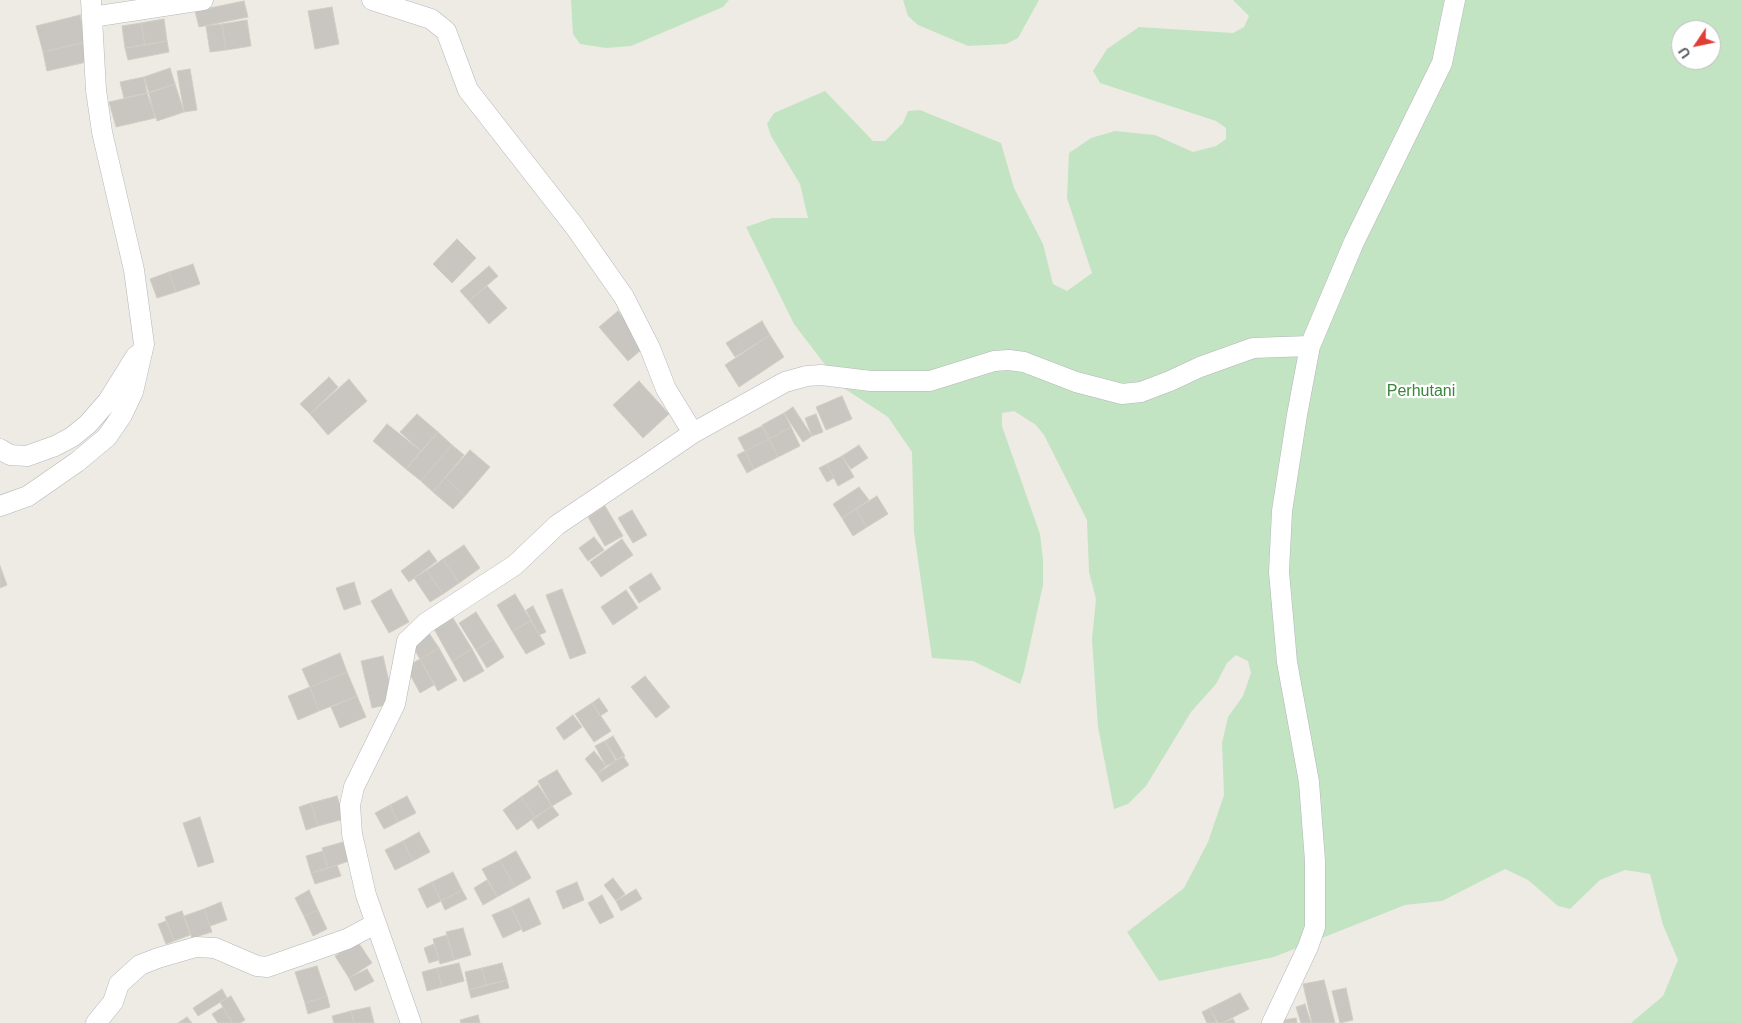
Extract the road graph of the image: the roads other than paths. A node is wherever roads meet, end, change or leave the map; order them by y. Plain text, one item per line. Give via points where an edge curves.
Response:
1 (203, 0) edge
2 (372, 0) edge
3 (1455, 0) edge
4 (92, 8) edge
5 (144, 344) junction
6 (1310, 346) junction
7 (693, 434) junction
8 (0, 449) edge
9 (0, 506) edge
10 (375, 924) junction
11 (96, 1023) edge
12 (411, 1023) edge
13 (1272, 1023) edge

1 - 4 street
2 - 7 street via 431,19 446,31 468,90 575,227 624,297 666,389
3 - 6 street via 1442,63 1354,242
4 - 5 street via 96,90 102,132 134,270
5 - 8 street via 108,401 72,437 27,456 10,455
5 - 9 street via 133,392 107,437 78,462 28,496
6 - 7 street via 1253,348 1200,366 1141,392 1122,394 1009,360 911,383 807,376 785,382
6 - 13 street via 1283,502 1279,572 1287,662 1309,782 1315,861 1315,927
7 - 10 street via 557,525 515,566 426,623 407,641 395,704 354,787 350,805 354,842
10 - 11 street via 347,939 267,966 257,966 215,948 196,947 158,958 140,965 119,984 113,1002
10 - 12 street

